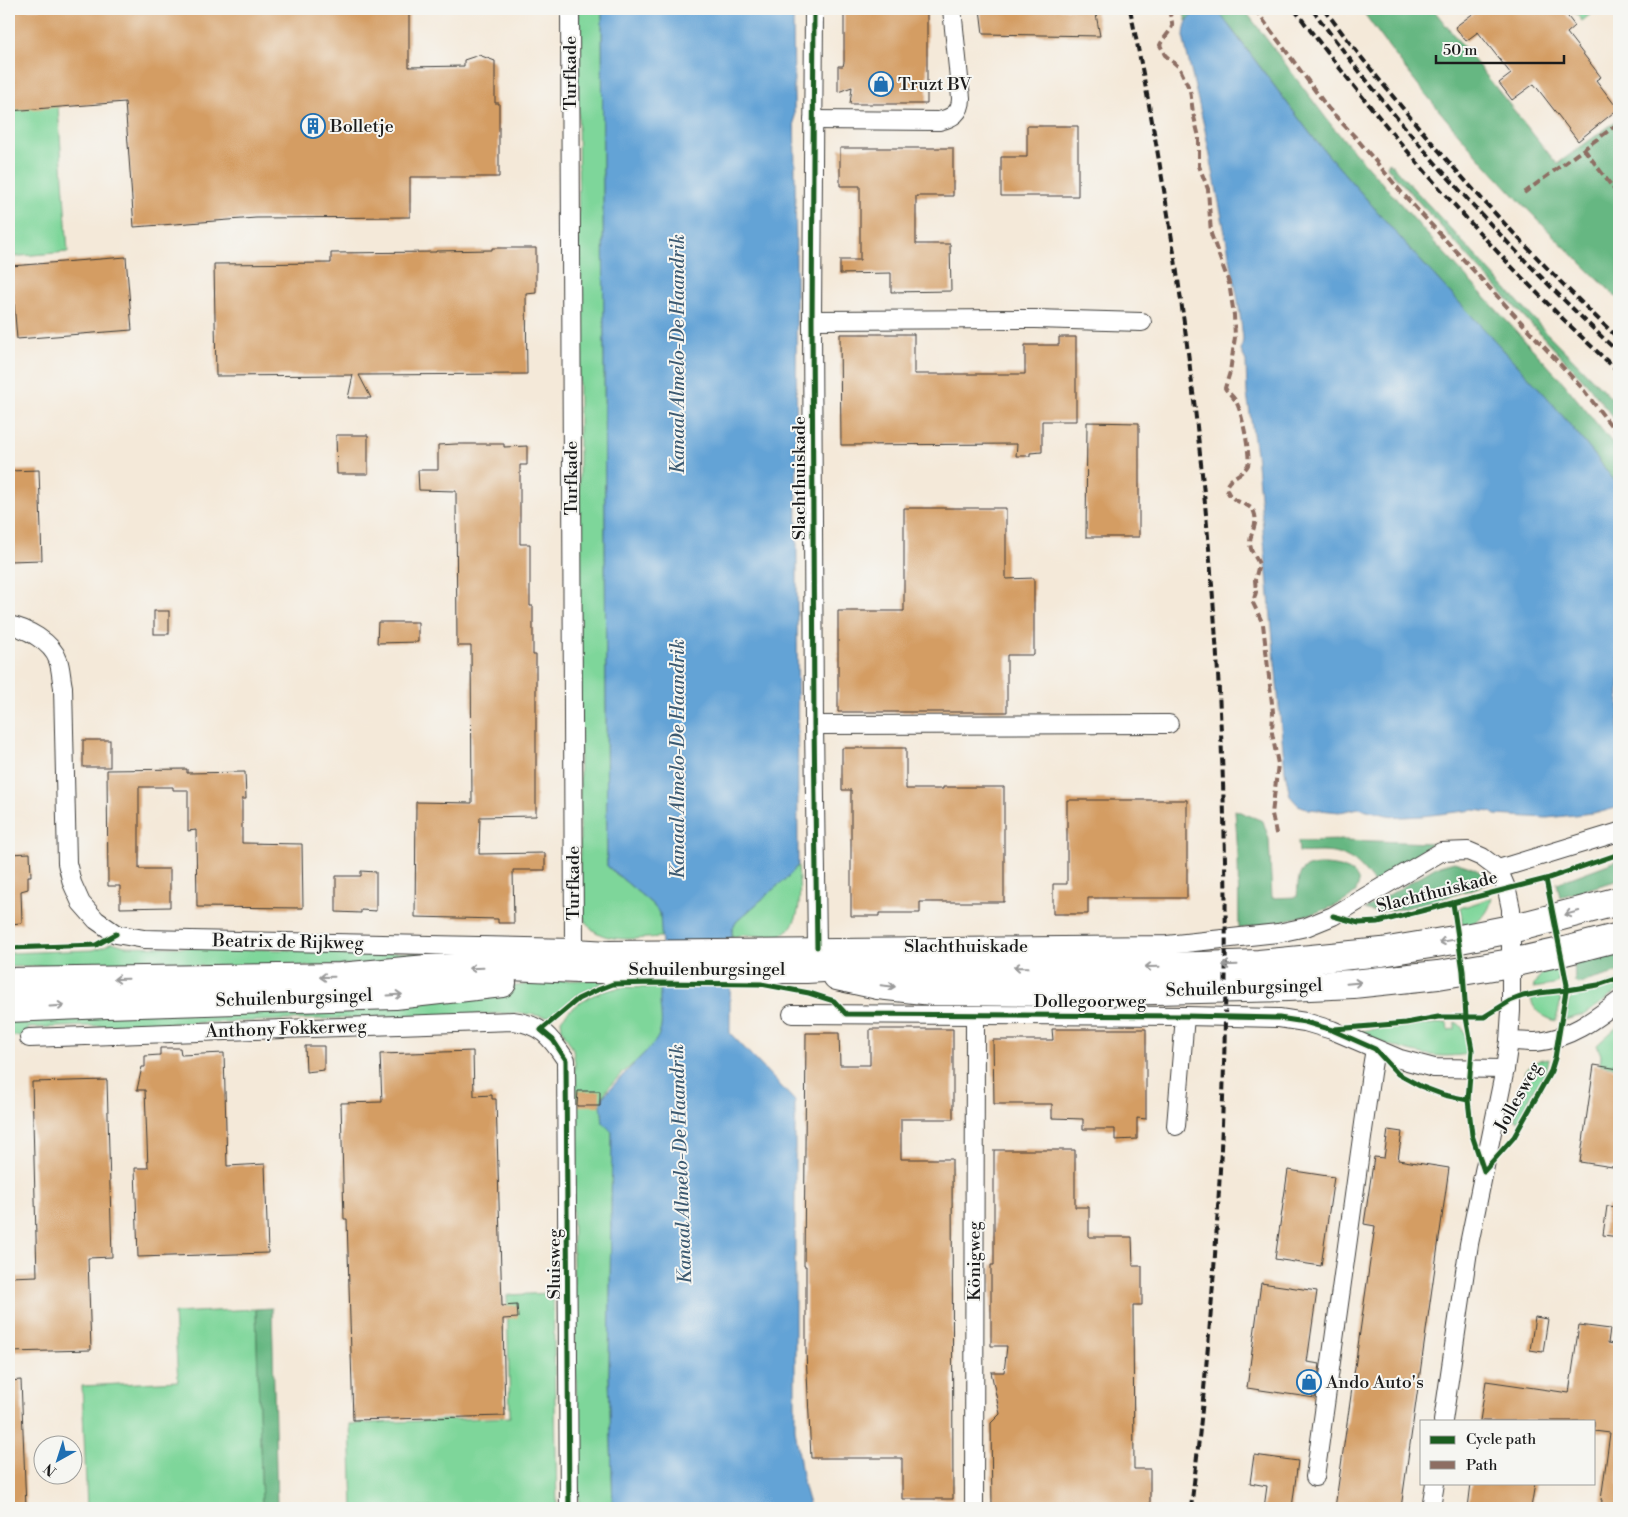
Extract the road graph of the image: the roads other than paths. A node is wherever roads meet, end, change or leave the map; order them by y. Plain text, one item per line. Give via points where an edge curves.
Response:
1 (570, 9) edge
2 (814, 9) edge
3 (952, 9) edge
4 (813, 120) junction
5 (812, 320) junction
6 (1142, 322) dead end
7 (9, 625) edge
8 (1169, 724) dead end
9 (814, 725) junction
10 (1619, 832) edge
11 (1498, 869) junction
12 (1619, 902) edge
13 (1511, 929) junction
14 (1619, 937) edge
15 (576, 958) junction
16 (811, 958) junction
17 (1511, 963) junction
18 (9, 982) edge
19 (1619, 1001) edge
20 (9, 1008) edge
21 (792, 1014) dead end
22 (975, 1014) junction
23 (1185, 1016) junction
24 (541, 1030) joint
25 (29, 1038) dead end
26 (1509, 1041) junction
27 (1375, 1049) junction
28 (1505, 1069) junction
29 (1176, 1126) dead end
30 (1443, 1420) edge
31 (1315, 1477) dead end
32 (1435, 1484) edge
33 (569, 1508) edge
34 (974, 1508) edge
35 (1431, 1508) edge

1 - 15 street, Turfkade
2 - 4 street, Slachthuiskade
3 - 4 street via 961,107 949,119
4 - 5 street, Slachthuiskade
5 - 6 street
5 - 9 street, Slachthuiskade
7 - 15 street, Beatrix de Rijkweg via 27,630 49,646 58,658 63,687 67,863 81,903 96,920 116,934 144,940
8 - 9 street
9 - 16 street, Slachthuiskade
10 - 11 street, Slachthuiskade
11 - 13 street, Slachthuiskade via 1507,890
11 - 16 street, Slachthuiskade via 1468,851 1441,852 1334,916 1278,934 1167,945
12 -> 13 main road, Schuilenburgsingel
13 -> 16 main road, Schuilenburgsingel via 1382,952 1259,964 1070,968 878,965
13 - 17 street, Jollesweg
14 - 17 main road, Schuilenburgsingel
15 - 16 main road, Schuilenburgsingel
15 -> 18 main road, Schuilenburgsingel via 509,966 340,976
20 -> 15 main road, Schuilenburgsingel via 395,995 509,982
16 -> 17 main road, Schuilenburgsingel via 878,985 932,991 1066,992 1353,984
17 - 26 street, Jollesweg
19 - 26 street via 1589,1024 1558,1038 1537,1042
21 - 22 street, Dollegoorweg
22 - 23 street, Dollegoorweg
22 - 34 street, Königweg
23 - 27 street, Dollegoorweg via 1279,1018 1305,1022
23 - 29 street
24 - 25 street, Anthony Fokkerweg via 526,1022 513,1021
24 - 33 street, Sluisweg via 553,1040 566,1060
26 - 28 street, Jollesweg
27 - 28 street, Dollegoorweg via 1434,1068
27 - 31 street
28 - 30 street, Jollesweg via 1469,1244
32 - 35 street

